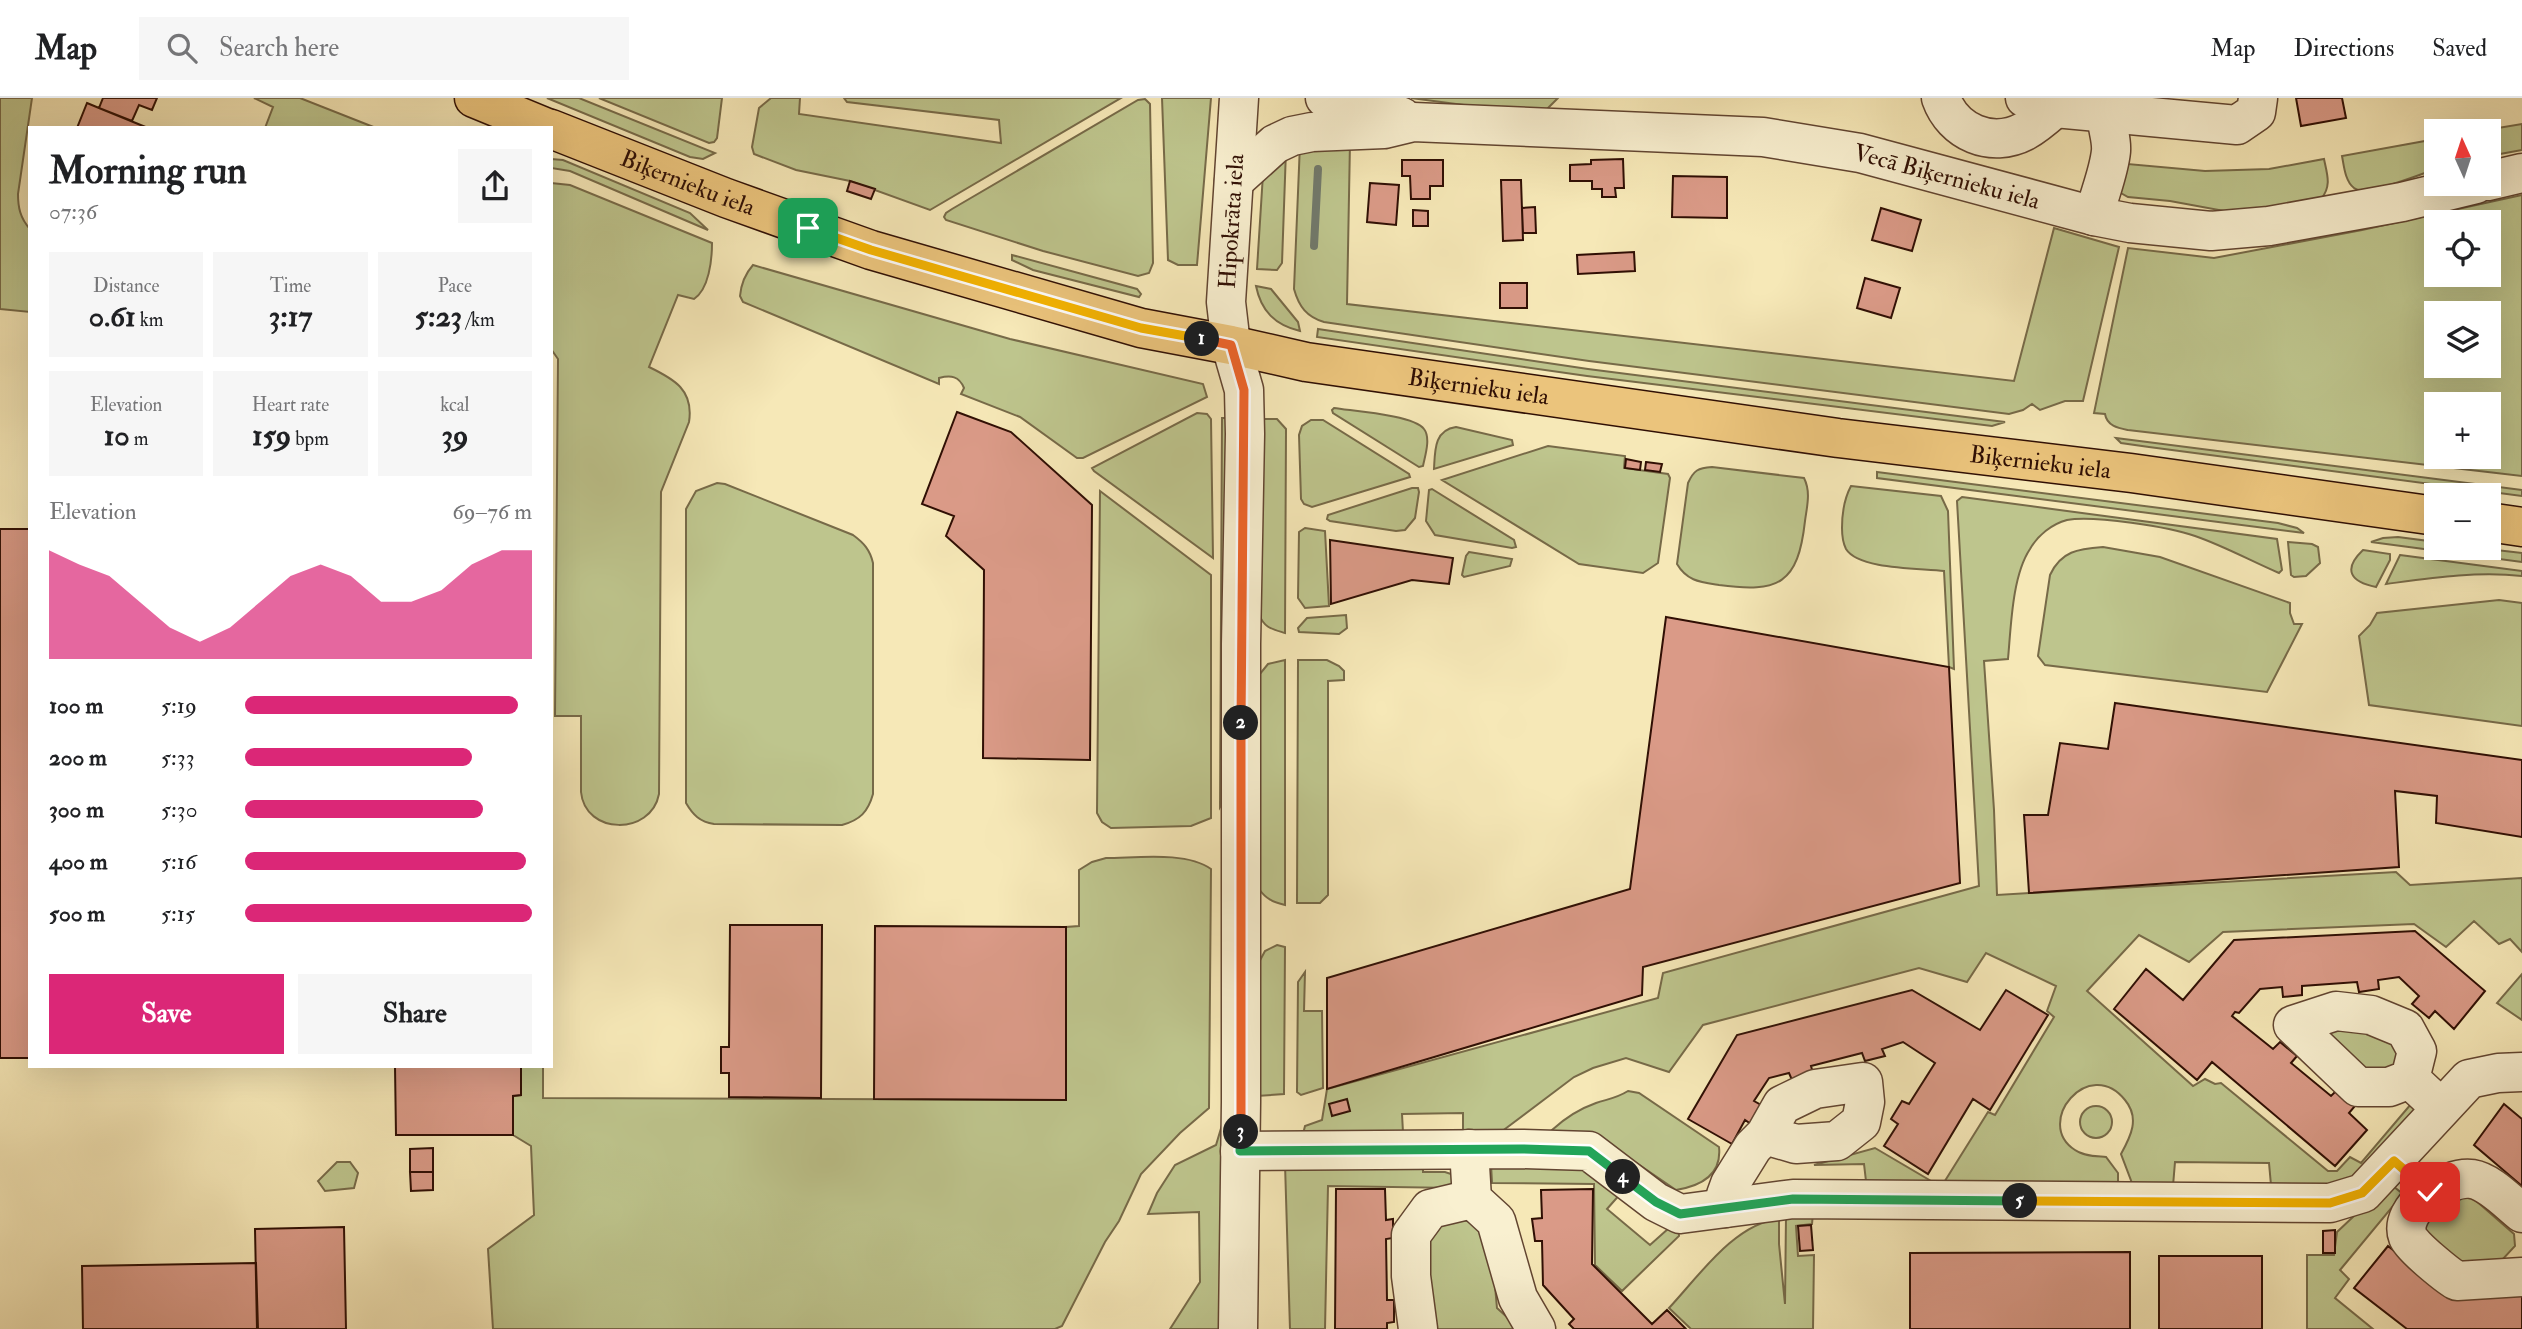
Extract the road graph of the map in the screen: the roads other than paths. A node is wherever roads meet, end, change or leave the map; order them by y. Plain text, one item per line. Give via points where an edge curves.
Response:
1 (474, 98) edge
2 (1239, 98) edge
3 (1325, 98) edge
4 (1941, 98) edge
5 (2258, 98) edge
6 (2040, 103) edge
7 (2219, 110) edge
8 (2107, 120) junction
9 (1413, 122) junction
10 (542, 126) edge
11 (553, 131) edge
12 (2522, 173) edge
13 (2501, 178) edge
14 (1234, 181) junction
15 (2427, 196) edge
16 (2097, 202) junction
17 (1231, 345) junction
18 (2424, 514) edge
19 (2501, 524) edge
20 (2522, 527) edge
21 (2522, 1072) edge
22 (2410, 1079) dead end
23 (2440, 1107) junction
24 (1765, 1135) dead end
25 (1469, 1149) junction
26 (1240, 1151) junction
27 (2394, 1161) junction
28 (2430, 1192) junction
29 (1472, 1199) junction
30 (1725, 1209) junction
31 (2522, 1213) edge
32 (2522, 1278) edge
33 (1238, 1329) edge
34 (1418, 1329) edge
35 (1536, 1329) edge

1 - 10 main road, Biķernieku iela
2 - 14 street, Hipokrāta iela
3 - 9 street, Vecā Biķernieku iela via 1381,108
4 - 6 street via 1958,125 1990,139 2024,131
5 - 7 street via 2256,112 2237,125
6 - 8 street
7 - 8 street
8 - 16 street via 2111,149
9 - 14 street, Vecā Biķernieku iela via 1384,129 1292,136 1275,144
9 - 16 street, Vecā Biķernieku iela via 1763,137
11 - 17 main road, Biķernieku iela via 871,250 1141,328
12 - 13 street
14 - 17 street, Hipokrāta iela via 1226,289
15 - 16 street, Vecā Biķernieku iela via 2269,226 2211,231 2130,223
17 - 18 main road, Biķernieku iela via 1306,362 1838,438
17 - 26 street, Hipokrāta iela via 1244,390 1245,434
19 - 20 main road
21 - 23 street via 2469,1079
22 - 23 street
23 - 27 street
24 - 30 street via 1730,1184
25 - 26 street
25 - 29 street
25 - 30 street via 1589,1151 1656,1202 1680,1214
26 - 33 street, Hipokrāta iela
27 - 28 street
27 - 30 street via 2362,1193 2330,1203 1793,1199
28 - 31 street via 2445,1183 2474,1179
28 - 32 street via 2409,1217 2408,1239 2457,1281
29 - 34 street via 1430,1209 1411,1234
29 - 35 street via 1496,1221 1518,1298

